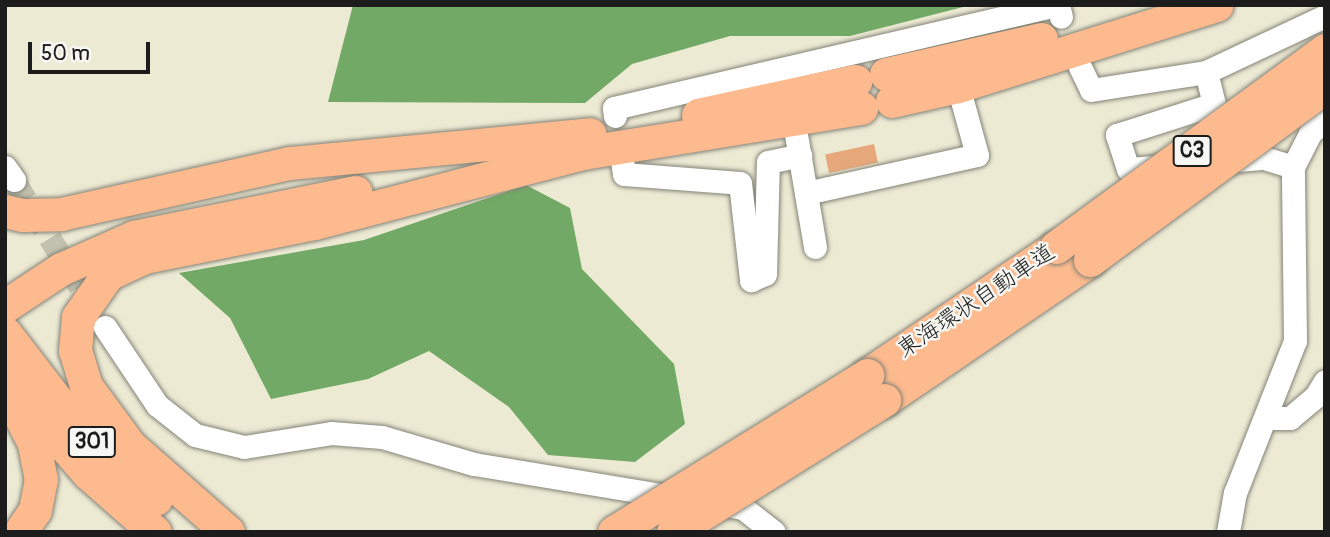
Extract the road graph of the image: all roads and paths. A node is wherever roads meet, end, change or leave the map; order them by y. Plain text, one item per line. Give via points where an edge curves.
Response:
1 (1157, 5) edge
2 (1217, 5) edge
3 (1322, 5) edge
4 (1325, 11) edge
5 (1325, 16) edge
6 (1060, 17) dead end
7 (1325, 44) edge
8 (1325, 50) edge
9 (1080, 67) dead end
10 (1206, 72) junction
11 (958, 86) junction
12 (1325, 87) edge
13 (874, 91) junction
14 (1269, 93) junction
15 (792, 108) junction
16 (615, 116) dead end
17 (1325, 120) edge
18 (580, 145) junction
19 (800, 155) junction
20 (622, 161) dead end
21 (1293, 167) junction
22 (8, 186) edge
23 (806, 192) junction
24 (815, 247) dead end
25 (9, 297) edge
26 (105, 327) tunnel mouth
27 (5, 333) edge
28 (5, 377) edge
29 (1325, 382) edge
30 (876, 387) junction
31 (5, 391) edge
32 (1267, 418) junction
33 (20, 532) edge
34 (155, 532) edge
35 (199, 532) edge
36 (228, 532) edge
37 (614, 532) edge
38 (674, 532) edge
39 (774, 532) edge
40 (1228, 532) edge

1 - 13 highway
2 - 11 highway
3 - 4 street
5 - 10 street
6 - 16 street via 1058,5 614,108
7 - 14 highway, bridge
8 - 14 highway, 東海環状自動車道 / C3, bridge
9 - 10 street via 1091,90
10 - 21 street via 1214,104 1117,135 1128,169 1264,158
11 - 13 highway
11 - 23 street via 977,155
12 - 30 highway, 東海環状自動車道 / C3, bridge via 1090,260
13 - 15 highway
14 - 30 highway, 東海環状自動車道 / C3, bridge via 1056,247
15 - 18 highway
15 - 19 street
17 - 21 street via 1310,133
18 - 22 highway via 290,163 61,214 22,215
18 - 25 highway via 160,230 86,256
18 - 36 highway via 314,223 144,257 108,274 96,286 78,317 75,335 86,386 130,446
19 - 20 street via 768,162 765,274 751,280 740,183 624,174
19 - 23 street
21 - 32 street via 1295,341
23 - 24 street
26 - 39 street via 157,405 195,436 244,447 331,433 382,437 474,464 743,508
27 - 35 highway, 301 via 49,394 96,446
28 - 34 highway, 301 via 81,466
29 - 32 street via 1290,418
30 - 37 highway, 東海環状自動車道 / C3, bridge
30 - 38 highway, 東海環状自動車道 / C3, bridge
31 - 33 highway via 26,426 39,462 40,496
32 - 40 street via 1235,493

